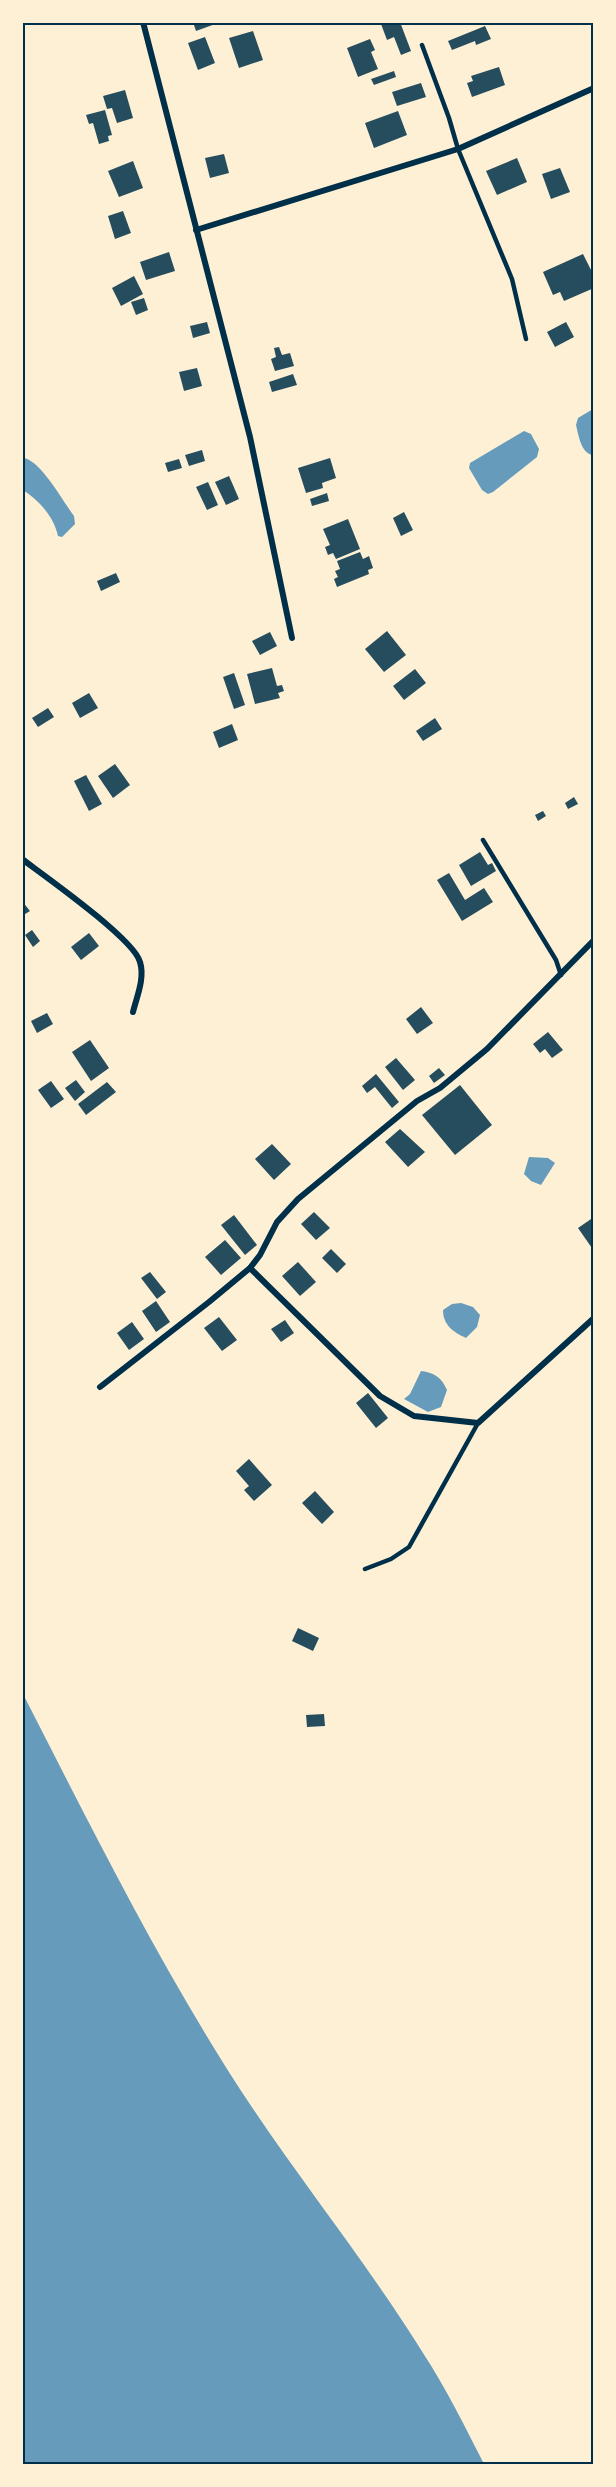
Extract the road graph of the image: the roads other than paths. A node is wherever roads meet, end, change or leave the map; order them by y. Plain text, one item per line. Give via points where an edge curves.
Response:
1 (142, 22) edge
2 (422, 45) dead end
3 (594, 88) edge
4 (458, 149) junction
5 (196, 230) junction
6 (526, 339) dead end
7 (291, 638) dead end
8 (483, 840) dead end
9 (22, 859) edge
10 (594, 940) edge
11 (561, 975) junction
12 (133, 1012) dead end
13 (250, 1268) junction
14 (594, 1318) edge
15 (100, 1387) dead end
16 (478, 1423) junction
17 (365, 1569) dead end

1 - 5 street
2 - 4 lane
3 - 4 street
4 - 5 street
4 - 6 lane via 512,279
5 - 7 street via 250,436
8 - 11 lane via 556,960
9 - 12 street via 117,932 140,961 141,982
10 - 11 street
11 - 13 street via 487,1049 298,1199 277,1222
13 - 15 street
13 - 16 street via 380,1396 414,1416
14 - 16 street
16 - 17 lane via 409,1547

